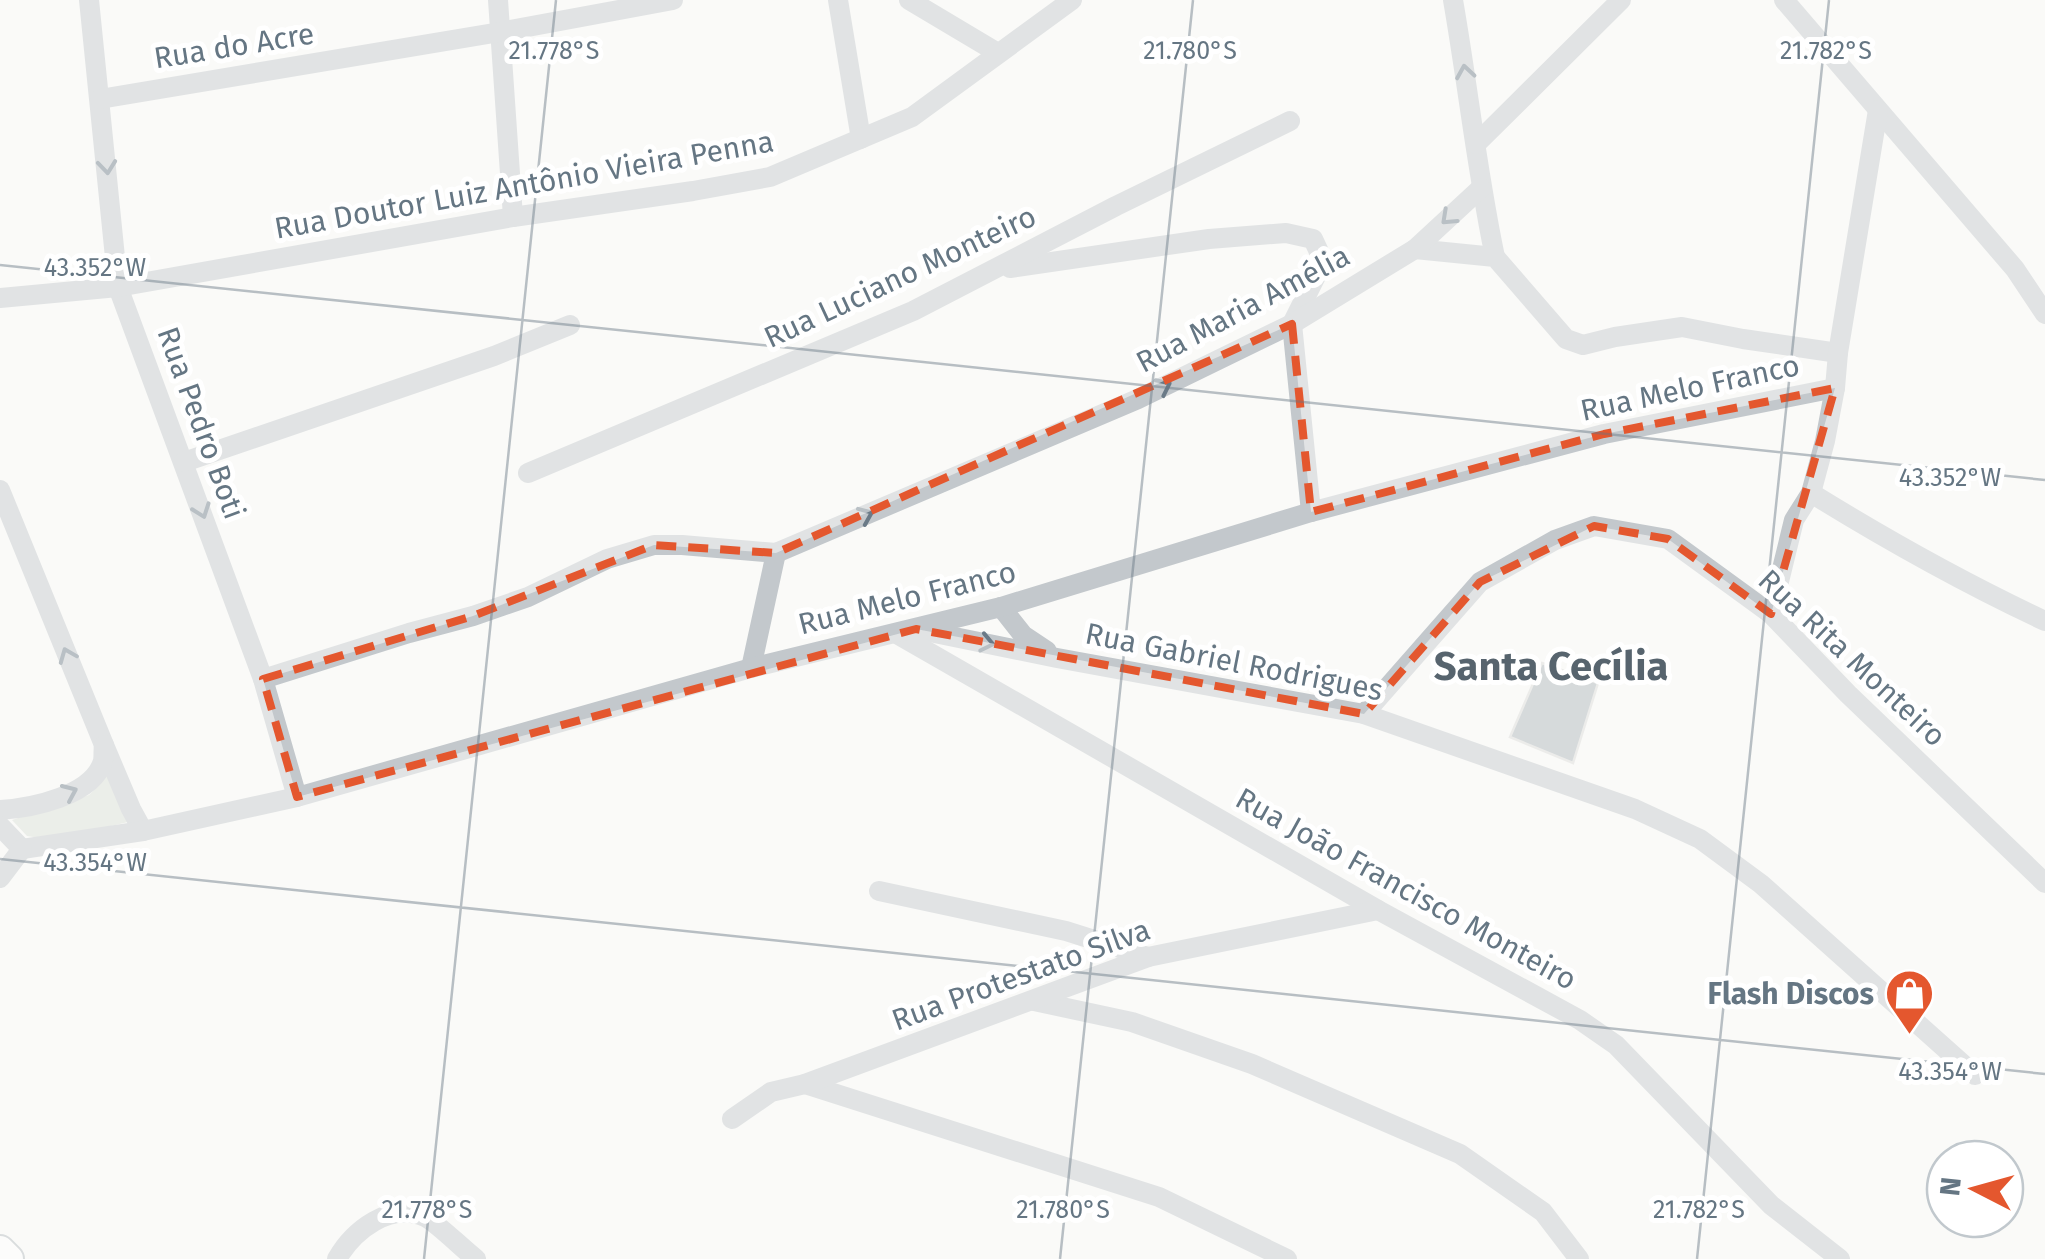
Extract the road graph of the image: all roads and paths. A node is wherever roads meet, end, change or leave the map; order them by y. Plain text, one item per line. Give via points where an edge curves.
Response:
1 (89, 0) edge
2 (498, 0) edge
3 (673, 0) edge
4 (838, 0) edge
5 (909, 0) edge
6 (1072, 0) edge
7 (1453, 0) edge
8 (1621, 0) edge
9 (1784, 0) edge
10 (500, 32) junction
11 (998, 53) junction
12 (100, 99) junction
13 (1878, 110) junction
14 (1290, 121) dead end
15 (861, 139) junction
16 (1476, 144) junction
17 (1481, 188) junction
18 (513, 217) junction
19 (1415, 249) junction
20 (1495, 257) junction
21 (992, 270) junction
22 (118, 286) junction
23 (0, 298) edge
24 (2045, 314) edge
25 (570, 324) dead end
26 (1292, 324) junction
27 (1838, 354) junction
28 (1835, 388) junction
29 (184, 462) junction
30 (528, 473) dead end
31 (0, 490) edge
32 (1811, 493) junction
33 (1311, 512) junction
34 (776, 553) junction
35 (1001, 607) junction
36 (1770, 614) junction
37 (2045, 621) edge
38 (906, 631) junction
39 (1058, 658) junction
40 (750, 668) junction
41 (263, 680) junction
42 (1364, 714) junction
43 (104, 745) junction
44 (297, 797) junction
45 (0, 810) edge
46 (0, 826) edge
47 (142, 832) junction
48 (22, 850) junction
49 (0, 878) edge
50 (2045, 883) edge
51 (879, 891) dead end
52 (1378, 910) junction
53 (1148, 957) junction
54 (1032, 1000) junction
55 (1975, 1075) dead end
56 (805, 1084) junction
57 (732, 1119) dead end
58 (0, 1250) edge
59 (9, 1259) edge
60 (337, 1259) edge
61 (476, 1259) edge
62 (1287, 1259) edge
63 (1578, 1259) edge
64 (1840, 1259) edge

1 - 12 street, Rua Pedro Boti
2 - 10 street
3 - 10 street, Rua do Acre
4 - 15 street
5 - 11 street
6 - 11 street, Rua Doutor Luiz Antônio Vieira Penna
16 -> 7 street
8 - 16 street
9 - 13 street
10 - 12 street, Rua do Acre
10 - 18 street
11 - 15 street, Rua Doutor Luiz Antônio Vieira Penna via 912,118
12 -> 22 street, Rua Pedro Boti
13 - 24 street via 2015,269
13 - 27 street
14 - 21 street, Rua Luciano Monteiro
15 - 18 street, Rua Doutor Luiz Antônio Vieira Penna via 770,177
16 - 17 street
17 -> 19 street, Rua Maria Amélia
17 - 20 street
18 - 22 street, Rua Doutor Luiz Antônio Vieira Penna
19 - 20 street
19 - 26 street, Rua Maria Amélia
20 - 27 street via 1566,340 1583,345 1682,327
21 - 26 street via 1286,233 1313,239 1320,254 1320,268
21 - 30 street, Rua Luciano Monteiro via 913,311
22 - 23 street, Rua Doutor Luiz Antônio Vieira Penna
22 - 29 street, Rua Pedro Boti
25 - 29 street
26 - 33 street
34 -> 26 street, Rua Maria Amélia via 1138,398
27 - 28 street
28 - 32 street
28 - 33 street, Rua Melo Franco via 1604,434
29 -> 41 street, Rua Pedro Boti
43 -> 31 street
32 - 36 street via 1794,520
32 - 37 street
33 - 35 street, Rua Melo Franco
34 - 40 street
34 - 41 street via 654,545 473,616
35 - 38 street, Rua Melo Franco
35 - 39 street via 1023,635
36 - 42 street, Rua Rita Monteiro via 1668,539 1594,526 1480,582
36 - 50 street, Rua Rita Monteiro
38 -> 39 street, Rua Gabriel Rodrigues
38 - 40 street, Rua Melo Franco
38 - 52 street, Rua João Francisco Monteiro
39 - 42 street, Rua Gabriel Rodrigues
40 - 44 street, Rua Melo Franco
41 - 44 street, Rua Pedro Boti
42 - 55 street, Rua Gabriel Rodrigues via 1634,809 1700,839
45 -> 43 street via 82,788 102,763
43 - 47 street
44 - 47 street, Rua Melo Franco
46 - 48 street
47 - 48 street, Rua Melo Franco
48 - 49 street
51 - 53 street via 1066,931
52 - 53 street, Rua Protestato Silva
52 - 64 street, Rua João Francisco Monteiro via 1616,1045 1771,1205
53 - 54 street, Rua Protestato Silva
54 - 56 street, Rua Protestato Silva
54 - 63 street via 1132,1022 1252,1064 1460,1154 1543,1212
56 - 57 street, Rua Protestato Silva via 771,1092
56 - 62 street via 1159,1197
58 - 59 main road
60 - 61 street via 376,1220 402,1214 425,1217

